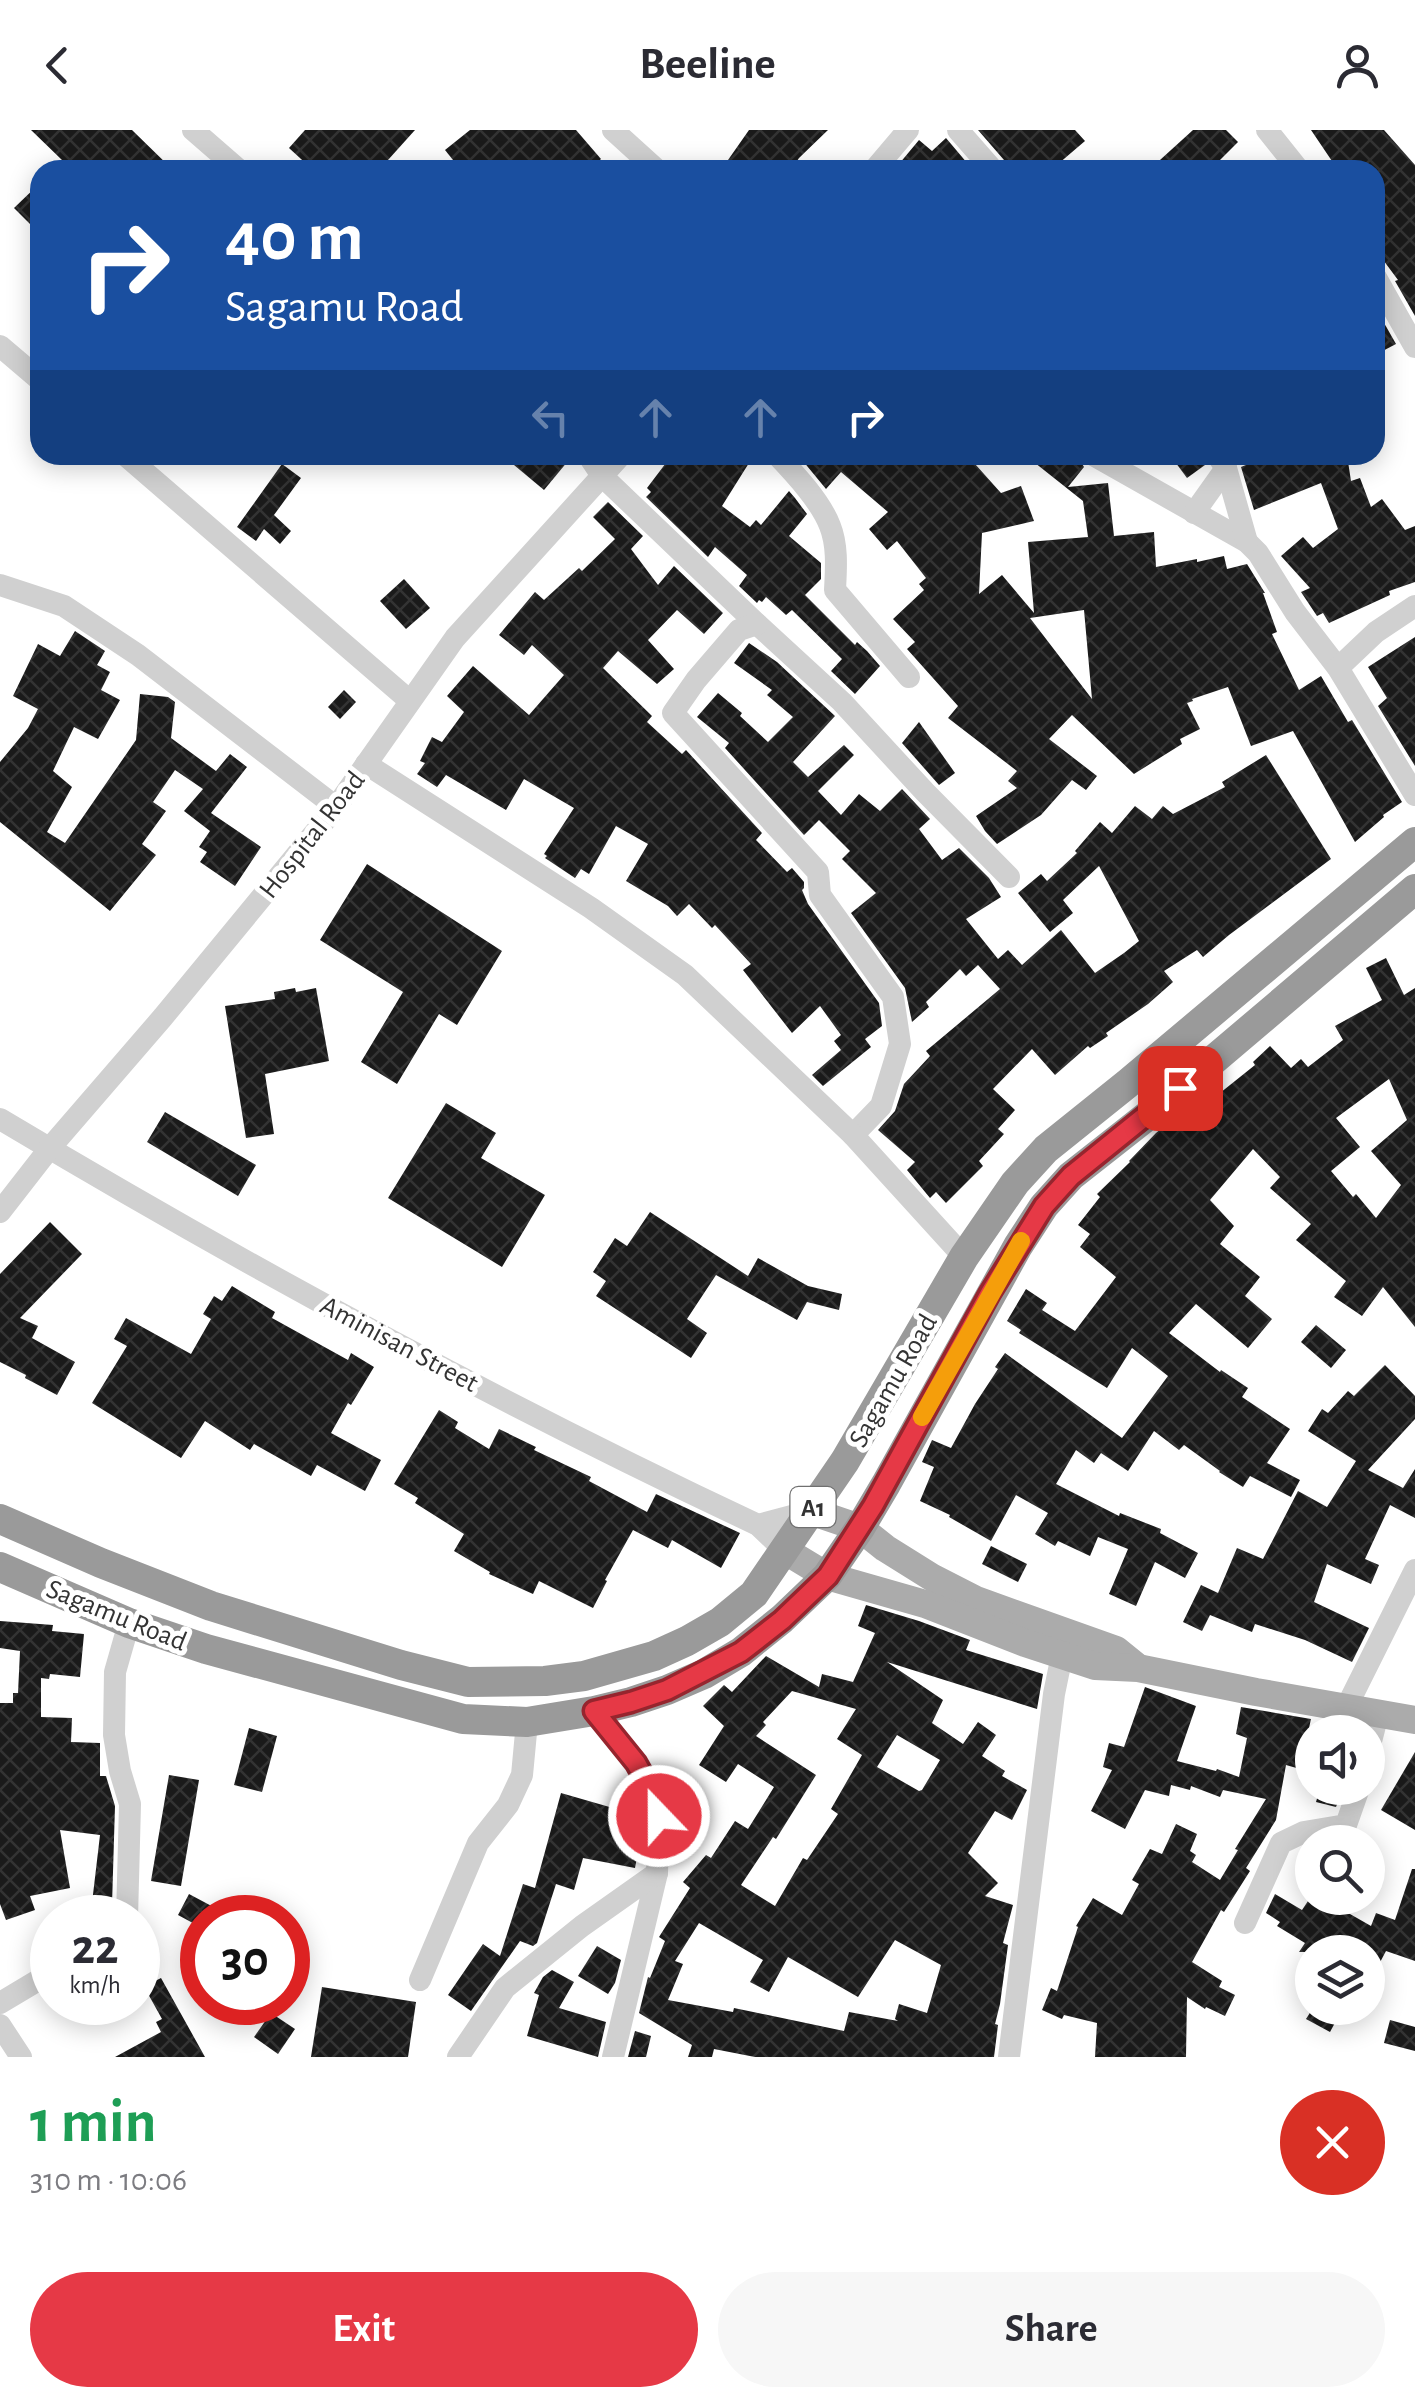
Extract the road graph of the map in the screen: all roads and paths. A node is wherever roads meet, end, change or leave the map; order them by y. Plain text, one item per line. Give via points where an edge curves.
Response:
1 (193, 130) edge
2 (614, 130) edge
3 (908, 130) edge
4 (958, 130) edge
5 (1267, 130) edge
6 (228, 160) edge
7 (646, 160) edge
8 (882, 160) edge
9 (984, 160) edge
10 (1292, 160) edge
11 (1385, 294) edge
12 (1415, 347) edge
13 (2, 351) edge
14 (30, 372) edge
15 (137, 465) edge
16 (595, 465) edge
17 (612, 465) edge
18 (786, 465) edge
19 (1110, 465) edge
20 (1220, 465) edge
21 (1223, 465) edge
22 (602, 476) junction
23 (1194, 513) junction
24 (1247, 542) junction
25 (0, 585) edge
26 (1415, 606) edge
27 (757, 624) junction
28 (1338, 668) junction
29 (909, 677) dead end
30 (410, 701) junction
31 (366, 764) junction
32 (1415, 795) edge
33 (336, 807) junction
34 (1415, 842) edge
35 (1009, 877) dead end
36 (1415, 890) edge
37 (0, 1119) edge
38 (853, 1135) junction
39 (49, 1149) junction
40 (0, 1212) edge
41 (964, 1257) junction
42 (810, 1511) junction
43 (0, 1519) edge
44 (758, 1524) junction
45 (860, 1528) junction
46 (784, 1550) junction
47 (0, 1566) edge
48 (1415, 1570) edge
49 (828, 1576) junction
50 (129, 1623) junction
51 (1062, 1655) junction
52 (1138, 1668) junction
53 (1346, 1708) junction
54 (594, 1711) junction
55 (1378, 1714) joint
56 (1415, 1720) edge
57 (527, 1722) junction
58 (1354, 1805) edge
59 (657, 1872) junction
60 (128, 1895) edge
61 (1244, 1923) dead end
62 (420, 1980) dead end
63 (30, 1985) edge
64 (0, 2003) edge
65 (0, 2026) edge
66 (21, 2057) edge
67 (458, 2057) edge
68 (614, 2057) edge
69 (1009, 2057) edge

1 - 6 street
2 - 7 street
3 - 8 street
4 - 9 street
5 - 10 street
11 - 12 street
13 - 14 street
15 - 30 street
16 - 22 street
17 - 22 street, Hospital Road
18 - 29 street via 830,526 836,590
19 - 23 street
20 - 23 street
21 - 24 street
22 - 27 street
22 - 30 street, Hospital Road via 455,638
23 - 24 street
24 - 28 street
25 - 33 street via 64,606
26 - 28 street
27 - 35 street via 842,702
27 - 38 street via 740,630 674,713 818,872 820,895 893,997 900,1044 890,1080 880,1106
28 - 32 street
30 - 31 street, Hospital Road
31 - 33 street, Hospital Road
31 - 38 street via 685,975
33 - 39 street, Hospital Road
34 - 41 highway, Sagamu Road / A1 via 1046,1149
36 - 45 highway, Sagamu Road / A1 via 1071,1176 1044,1206
37 - 39 street, Aminisan Street
38 - 41 street
39 - 40 street, Hospital Road
39 - 44 street, Aminisan Street via 425,1358
41 - 42 highway, Sagamu Road / A1
42 - 44 street
42 - 45 main road
42 - 46 highway, Sagamu Road / A1
43 - 46 highway, Sagamu Road / A1 via 211,1606 468,1682 584,1676 654,1656 731,1613 754,1594
44 - 46 street, Aminisan Street
45 - 49 highway, Sagamu Road / A1
45 - 52 main road via 932,1578 1116,1650
46 - 49 main road
47 - 50 highway, Sagamu Road / A1
48 - 53 street
49 - 51 main road
49 - 54 highway, Sagamu Road / A1 via 741,1652 667,1690
50 - 57 highway, Sagamu Road / A1 via 427,1710
50 - 60 street via 115,1672 114,1735 130,1804
51 - 52 main road via 1094,1666
51 - 69 street
52 - 53 main road
53 - 55 main road
54 - 57 highway, Sagamu Road / A1
54 - 59 street via 650,1788 659,1816
55 - 56 main road
57 - 62 street via 522,1775 478,1843
58 - 61 street via 1346,1825 1281,1843
59 - 67 street via 504,1988
59 - 68 street
63 - 64 street
65 - 66 street

